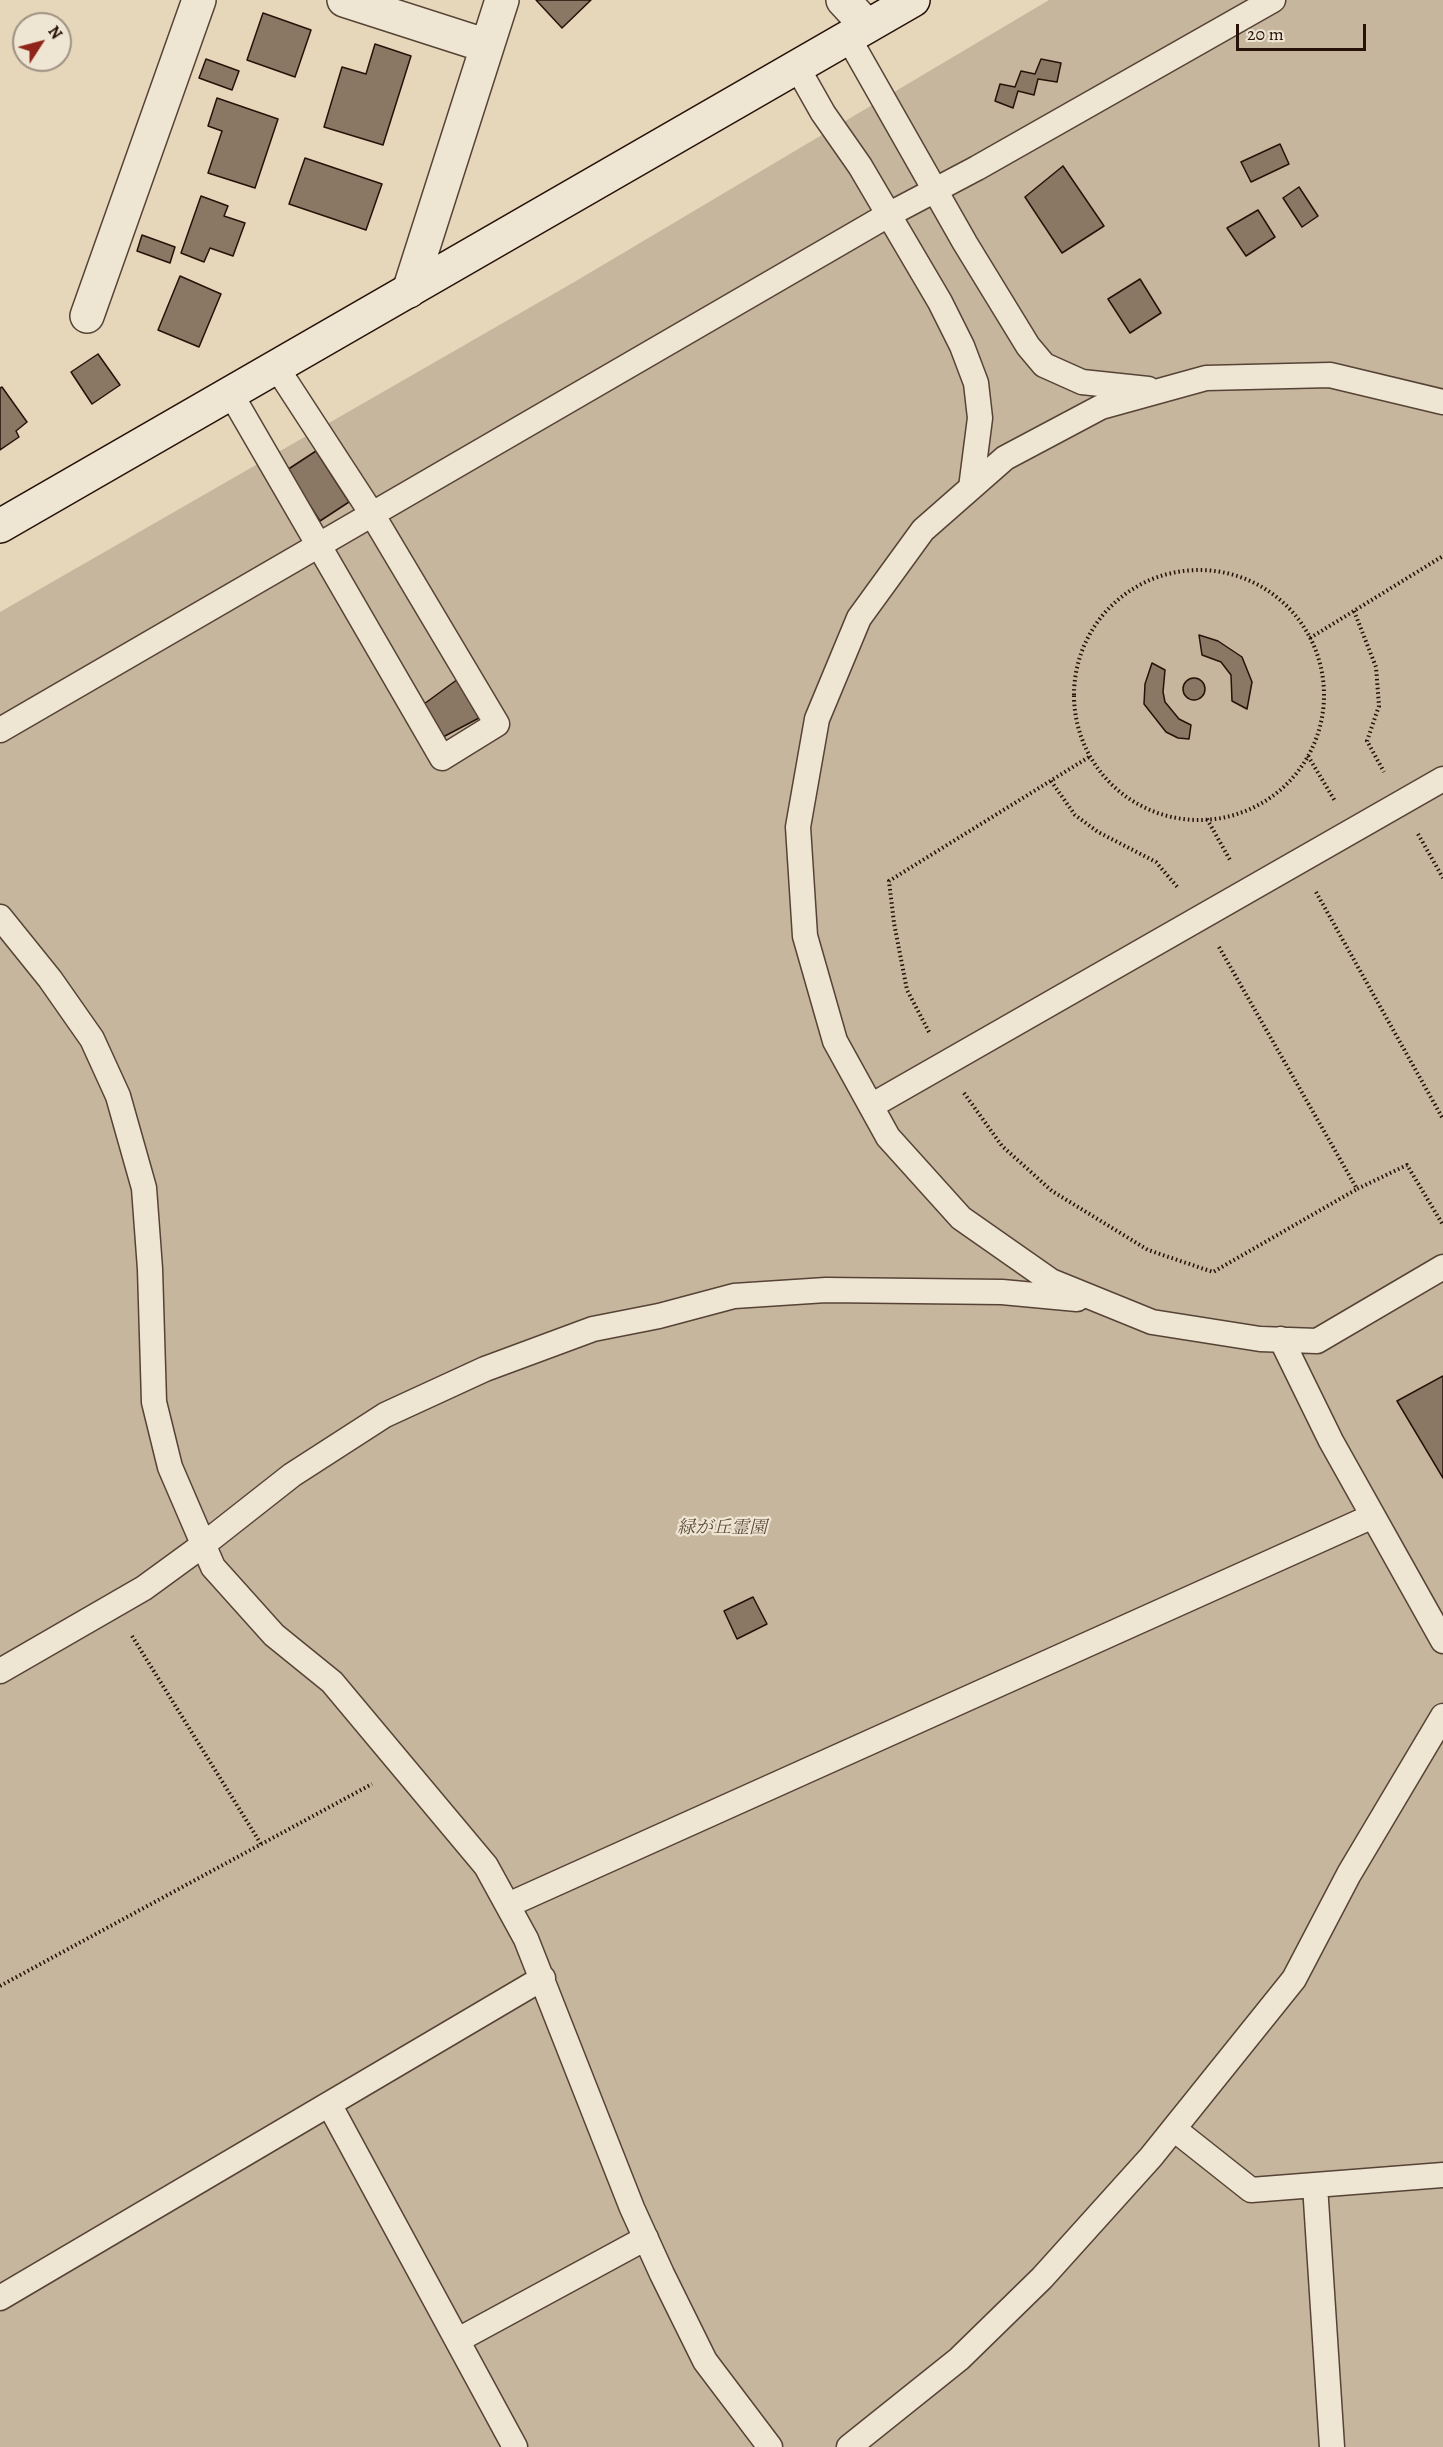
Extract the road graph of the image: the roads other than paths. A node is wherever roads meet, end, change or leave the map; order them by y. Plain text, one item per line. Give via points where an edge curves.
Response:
1 (199, 0) edge
2 (344, 0) edge
3 (501, 0) edge
4 (843, 0) edge
5 (913, 0) edge
6 (1273, 0) edge
7 (857, 32) junction
8 (487, 46) junction
9 (797, 67) junction
10 (935, 189) junction
11 (888, 215) junction
12 (409, 291) junction
13 (87, 316) dead end
14 (277, 368) junction
15 (1160, 390) junction
16 (231, 394) junction
17 (1443, 402) edge
18 (971, 488) junction
19 (372, 514) junction
20 (0, 526) edge
21 (318, 544) junction
22 (0, 730) edge
23 (1443, 779) edge
24 (0, 917) edge
25 (871, 1106) junction
26 (1443, 1267) edge
27 (1105, 1302) junction
28 (1281, 1339) junction
29 (1373, 1516) junction
30 (203, 1545) junction
31 (1443, 1641) edge
32 (0, 1671) edge
33 (1443, 1716) edge
34 (508, 1905) junction
35 (543, 1978) junction
36 (330, 2104) junction
37 (1174, 2129) junction
38 (1443, 2175) edge
39 (1316, 2185) junction
40 (646, 2238) junction
41 (0, 2298) edge
42 (458, 2340) junction
43 (515, 2447) edge
44 (770, 2447) edge
45 (849, 2447) edge
46 (1332, 2447) edge

1 - 13 street
2 - 8 street
3 - 8 street
4 - 7 street
5 - 7 street
6 - 10 lane
7 - 9 street
7 - 10 lane
8 - 12 street
9 - 11 lane
9 - 12 street
10 - 11 lane
10 - 15 lane via 1014,326 1044,365 1083,382
11 - 18 lane via 940,302 976,383 980,418
11 - 19 lane
12 - 14 street
14 - 16 street
14 - 19 lane
15 - 17 lane via 1206,378 1330,375
15 - 18 lane via 1101,406 1005,458
16 - 20 street
16 - 21 lane
18 - 25 lane via 923,530 859,618 817,720 798,827 805,936 835,1041
19 - 21 lane
19 - 21 lane via 497,724 442,758
21 - 22 lane
23 - 25 lane
24 - 30 lane via 92,1039 118,1096 144,1188 154,1402 170,1467
25 - 27 lane via 888,1137 961,1218 1051,1281
26 - 28 lane via 1317,1341
27 - 28 lane via 1152,1322
27 - 30 lane via 1002,1292 826,1290 734,1296 593,1329 485,1369 385,1415 292,1474
28 - 29 lane
29 - 31 lane
29 - 34 lane
30 - 32 lane via 144,1588
30 - 34 lane via 213,1567 274,1635 332,1682 486,1866
33 - 37 lane via 1349,1874 1294,1979
34 - 35 lane
35 - 36 lane
35 - 40 lane
36 - 41 lane
36 - 42 lane
37 - 39 lane via 1251,2190
37 - 45 lane via 1042,2278 976,2343
38 - 39 lane
39 - 46 lane
40 - 42 lane
40 - 44 lane via 705,2361
42 - 43 lane

